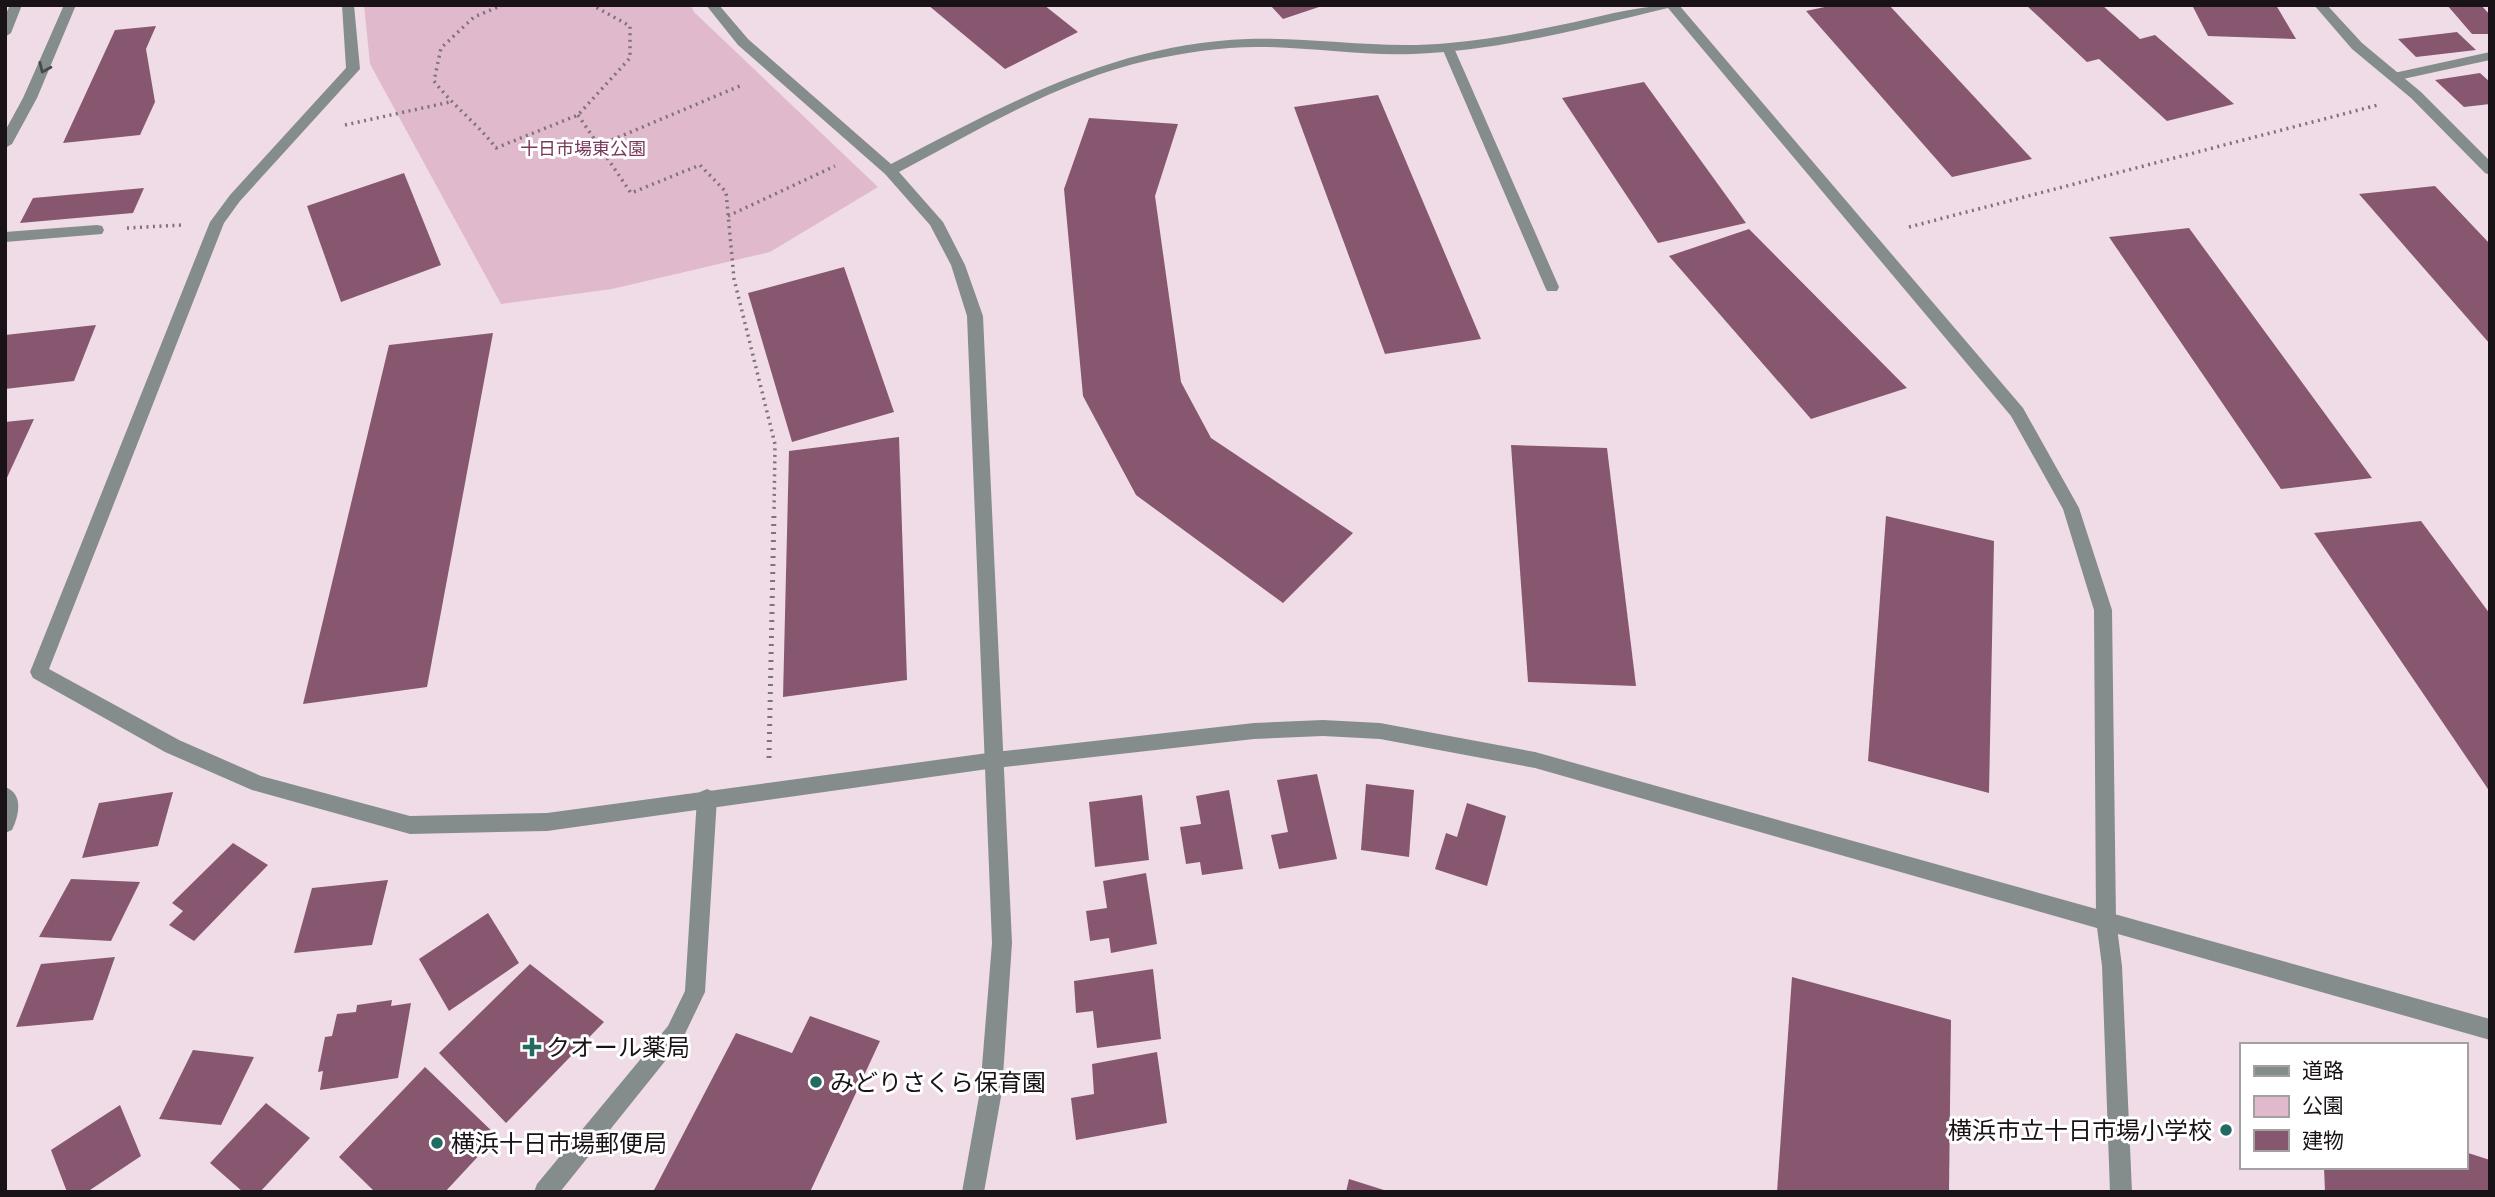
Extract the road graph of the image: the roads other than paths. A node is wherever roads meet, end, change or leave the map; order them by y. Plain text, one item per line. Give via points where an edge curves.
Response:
1 (16, 5) edge
2 (70, 5) edge
3 (348, 5) edge
4 (712, 5) edge
5 (1666, 5) edge
6 (1672, 5) edge
7 (2320, 5) edge
8 (5, 33) edge
9 (1448, 48) junction
10 (2490, 56) edge
11 (2394, 76) junction
12 (5, 144) edge
13 (2490, 170) edge
14 (890, 172) junction
15 (97, 230) road end
16 (5, 237) edge
17 (1552, 287) dead end
18 (995, 760) junction
19 (5, 796) edge
20 (707, 799) junction
21 (5, 824) edge
22 (2106, 920) junction
23 (2490, 1030) edge
24 (545, 1192) edge
25 (973, 1192) edge
26 (2121, 1192) edge

1 - 8 street
2 -> 12 street
3 - 20 street via 353,69 217,222 39,672 172,746 259,784 410,825 548,822
4 - 14 street via 743,42
5 - 9 street via 1493,43
6 - 22 street via 2017,412 2071,508 2103,610
7 - 11 street via 2357,46
9 - 14 street via 1412,51 1259,43 1149,56 1066,83
9 - 17 street
10 - 11 street
11 - 13 street
14 - 18 street via 936,222 958,265 975,316
15 - 16 street
18 - 20 street
18 - 22 street via 1254,731 1380,731 1535,760
18 - 25 street via 1002,943 991,1091
19 - 21 street via 9,799
20 - 24 street via 695,992 675,1032
22 - 23 street
22 - 26 street

